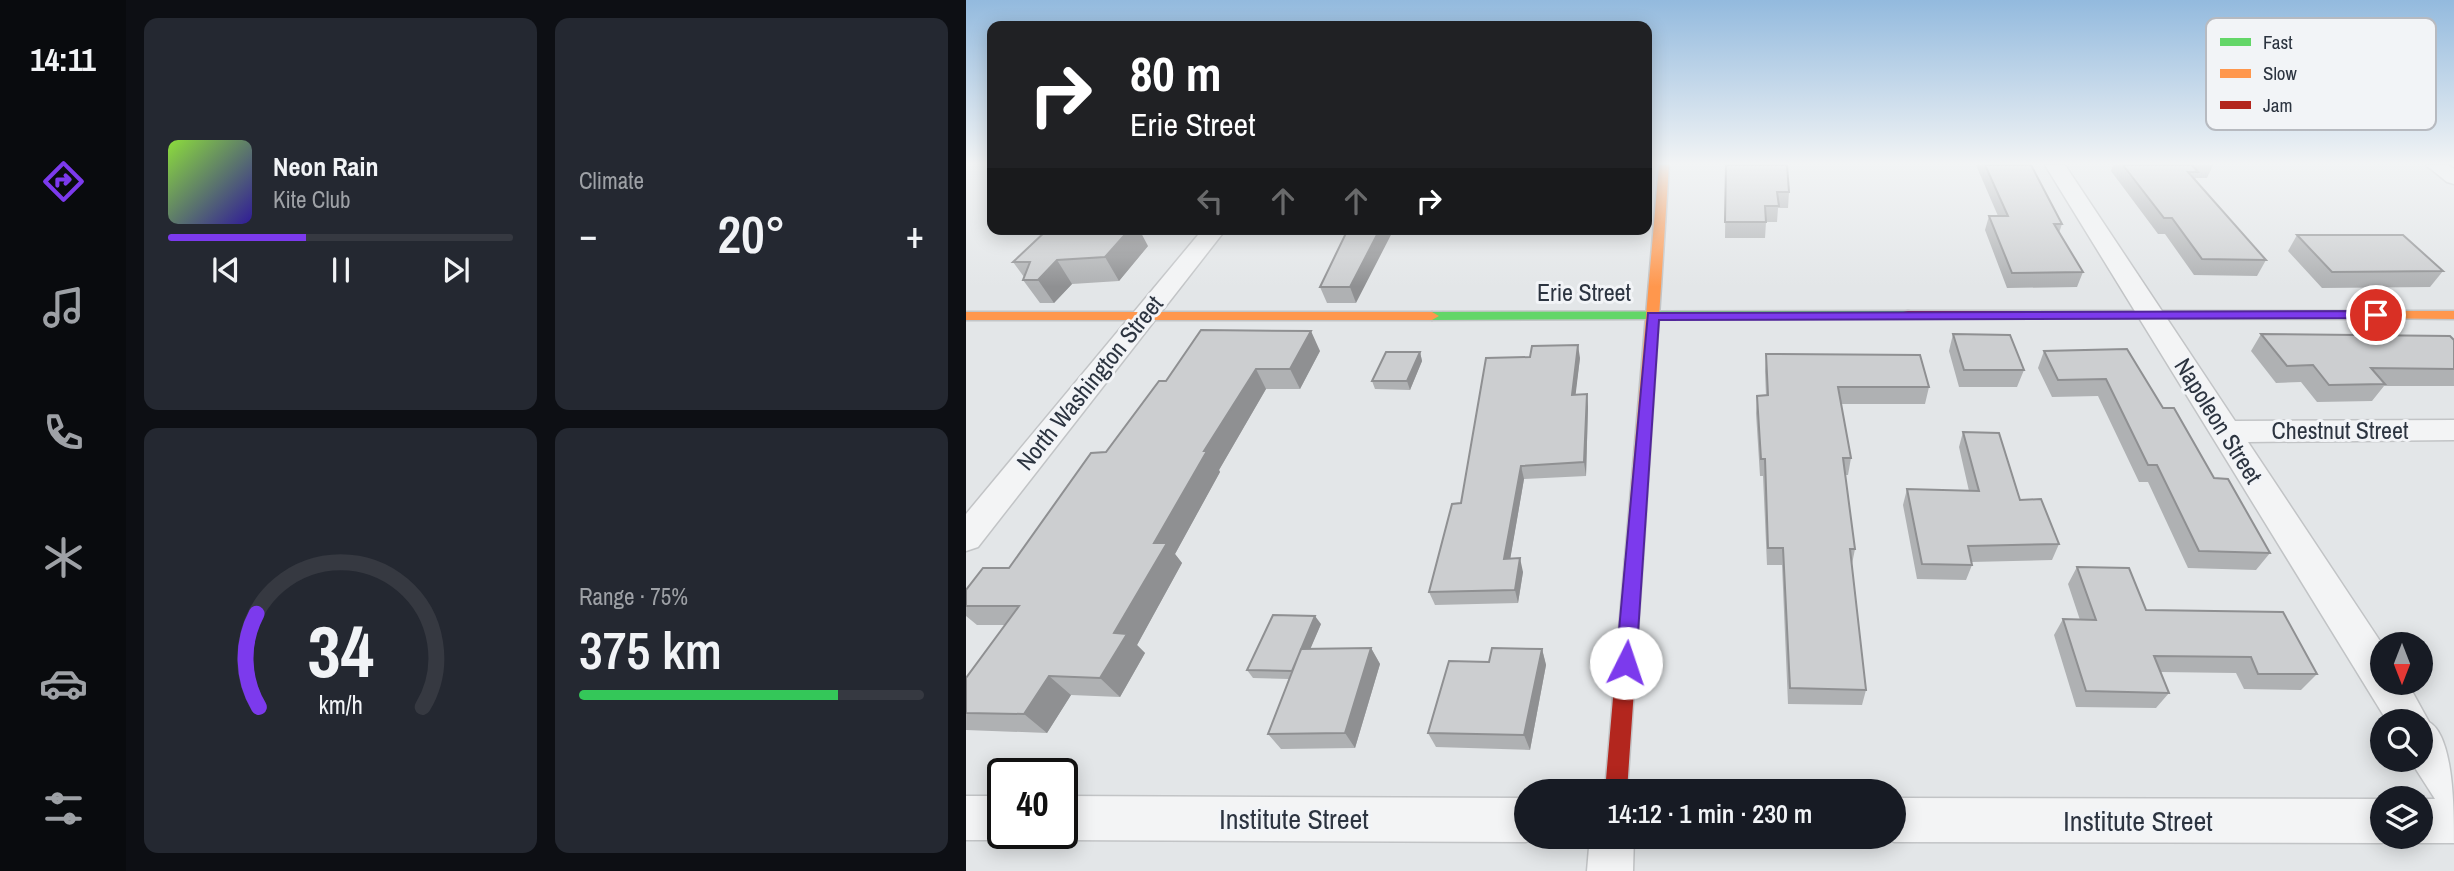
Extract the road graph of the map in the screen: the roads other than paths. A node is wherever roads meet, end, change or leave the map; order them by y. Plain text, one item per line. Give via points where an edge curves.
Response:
1 (1661, 206) edge
2 (2081, 206) edge
3 (1210, 235) edge
4 (2151, 315) junction
5 (2454, 315) edge
6 (966, 316) edge
7 (1143, 316) junction
8 (1653, 316) junction
9 (2454, 430) edge
10 (2225, 432) junction
11 (966, 538) edge
12 (2370, 658) edge
13 (2433, 758) edge
14 (1617, 779) edge
15 (2454, 791) edge
16 (966, 818) edge
17 (987, 818) edge
18 (1078, 818) edge
19 (1514, 820) edge
20 (1906, 820) edge
21 (2370, 821) edge
22 (2433, 821) edge
23 (2454, 821) edge
24 (1611, 849) edge
25 (1610, 871) edge

1 - 8 street
2 - 4 street, Napoleon Street
3 - 7 street, North Washington Street
4 - 5 street, Erie Street
4 - 8 street, Erie Street
4 - 10 street, Napoleon Street
6 - 7 street, Erie Street
7 - 8 street, Erie Street
7 - 11 street, North Washington Street
8 - 14 street
9 - 10 street, Chestnut Street
10 - 12 street, Napoleon Street
13 - 15 street
16 - 17 street
18 - 19 street, Institute Street
20 - 21 street, Institute Street
22 - 23 street
24 - 25 street

